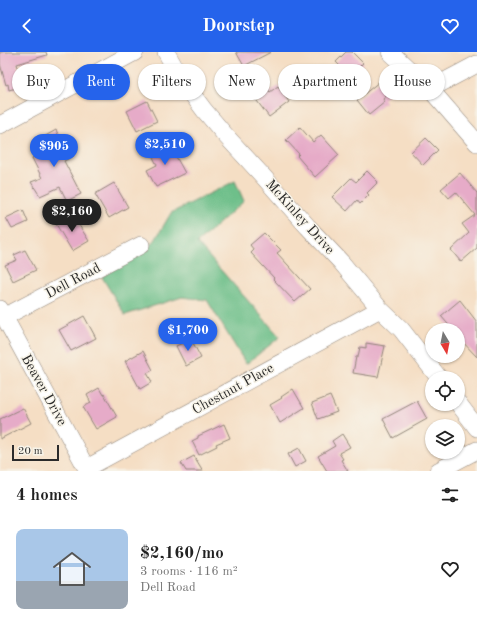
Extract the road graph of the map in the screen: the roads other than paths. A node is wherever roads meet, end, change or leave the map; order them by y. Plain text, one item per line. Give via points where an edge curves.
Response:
1 (135, 52) edge
2 (166, 52) edge
3 (390, 52) edge
4 (403, 64) edge
5 (477, 64) edge
6 (445, 82) edge
7 (439, 100) edge
8 (0, 125) edge
9 (477, 143) edge
10 (141, 245) dead end
11 (380, 309) junction
12 (2, 313) edge
13 (434, 371) edge
14 (464, 411) edge
15 (477, 428) edge
16 (477, 450) edge
17 (88, 470) edge
18 (438, 471) edge

1 - 8 street
2 - 11 street, McKinley Drive via 181,79 204,110
3 - 4 street
5 - 6 street
7 - 9 street
10 - 12 street, Dell Road
11 - 13 street, McKinley Drive via 401,329
11 - 17 street, Chestnut Place
12 - 17 street, Beaver Drive
14 - 15 street
16 - 18 street

